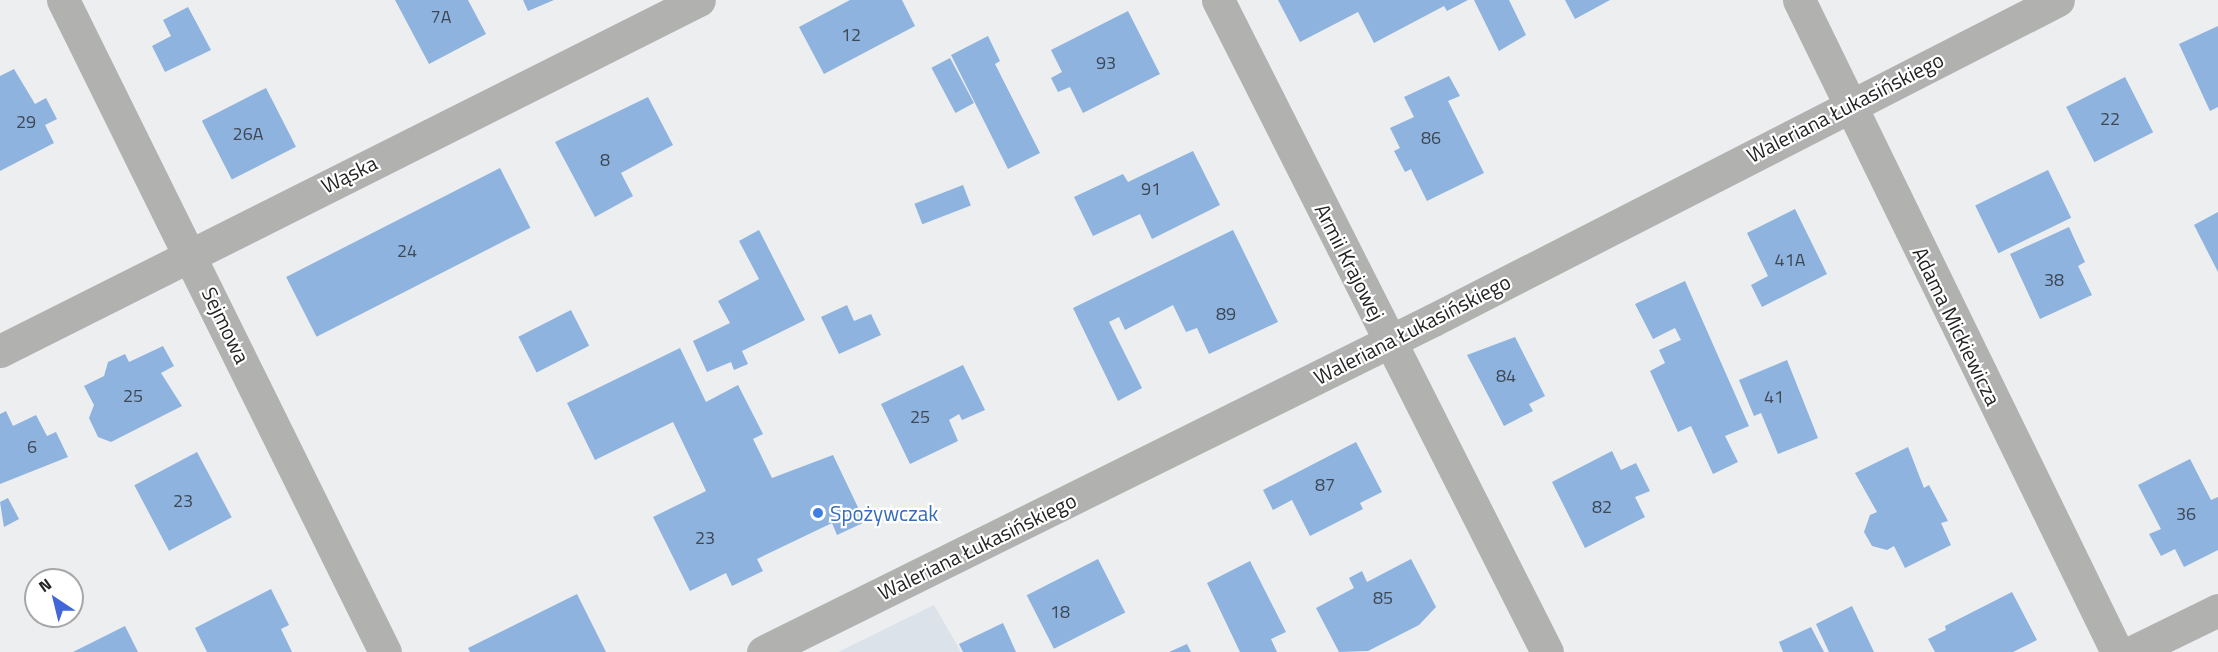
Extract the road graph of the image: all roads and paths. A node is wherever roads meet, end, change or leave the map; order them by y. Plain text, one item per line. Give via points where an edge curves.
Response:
1 (63, 0) edge
2 (699, 0) edge
3 (1218, 0) edge
4 (1799, 0) edge
5 (2058, 0) edge
6 (1848, 104) junction
7 (191, 253) junction
8 (1390, 341) junction
9 (0, 351) edge
10 (2218, 610) edge
11 (385, 652) edge
12 (763, 652) edge
13 (1547, 652) edge
14 (2117, 652) edge
15 (2132, 652) edge

1 - 7 street, Sejmowa
2 - 7 street, Wąska
3 - 8 street, Armii Krajowej
4 - 6 street, Adama Mickiewicza
5 - 6 street, Waleriana Łukasińskiego
6 - 8 street, Waleriana Łukasińskiego
6 - 14 street, Adama Mickiewicza
7 - 9 street, Wąska
7 - 11 street, Sejmowa
8 - 12 street, Waleriana Łukasińskiego
8 - 13 street, Armii Krajowej
10 - 15 street

